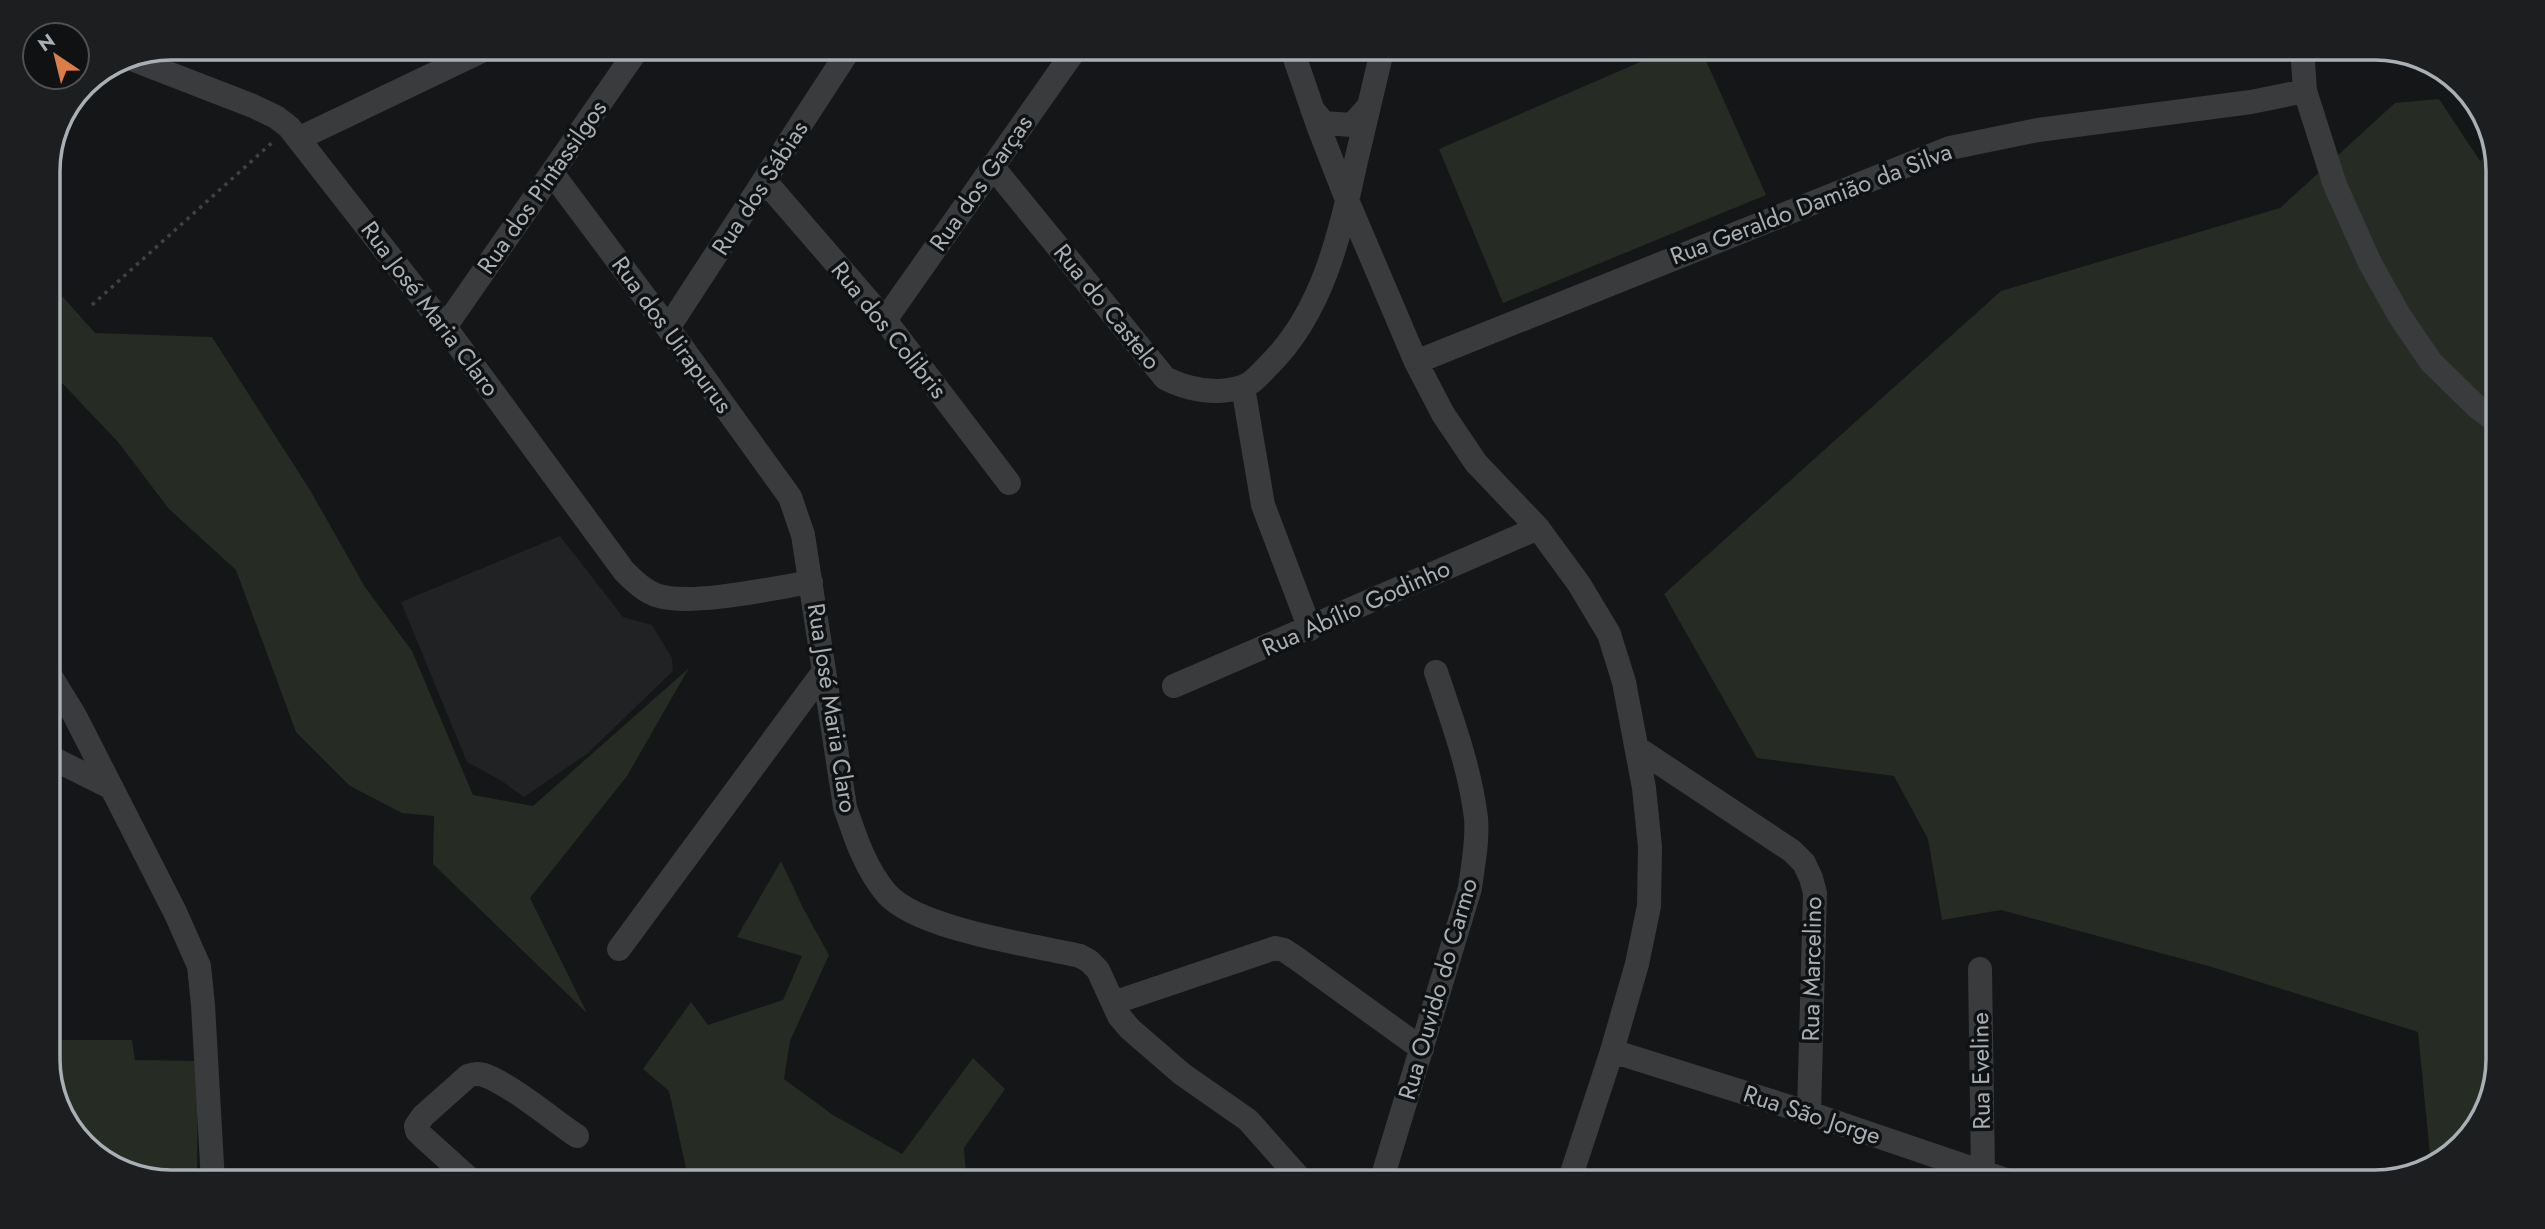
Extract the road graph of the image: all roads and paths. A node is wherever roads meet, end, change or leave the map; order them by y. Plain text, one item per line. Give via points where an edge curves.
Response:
1 (460, 60) edge
2 (630, 60) edge
3 (843, 60) edge
4 (1068, 60) edge
5 (1295, 60) edge
6 (1380, 60) edge
7 (2303, 60) edge
8 (144, 64) edge
9 (2305, 91) junction
10 (1369, 106) junction
11 (1312, 108) junction
12 (294, 132) junction
13 (992, 166) junction
14 (552, 173) junction
15 (765, 181) junction
16 (1347, 200) junction
17 (92, 306) dead end
18 (885, 320) junction
19 (445, 327) junction
20 (668, 328) junction
21 (1416, 362) junction
22 (1243, 387) junction
23 (2485, 413) edge
24 (1009, 483) dead end
25 (1538, 528) junction
26 (811, 582) junction
27 (1310, 629) junction
28 (824, 671) junction
29 (1436, 672) dead end
30 (1174, 686) dead end
31 (60, 692) edge
32 (1637, 748) junction
33 (60, 763) edge
34 (110, 787) junction
35 (618, 949) dead end
36 (1980, 969) dead end
37 (1113, 1003) junction
38 (1422, 1049) junction
39 (1612, 1051) junction
40 (1809, 1113) junction
41 (577, 1136) dead end
42 (212, 1170) edge
43 (460, 1170) edge
44 (1292, 1170) edge
45 (1385, 1170) edge
46 (1573, 1170) edge
47 (1977, 1170) edge
48 (1983, 1170) edge

1 - 12 street
2 - 14 street, Rua dos Pintassilgos
3 - 15 street, Rua dos Sábias
4 - 13 street, Rua dos Garças
5 - 11 street
6 - 10 street
7 - 9 street
8 - 12 street, Rua José Maria Claro via 253,106
9 - 21 street, Rua Geraldo Damião da Silva via 2038,130 1950,148
9 - 23 street via 2335,185 2399,315 2431,362
10 - 11 street via 1352,124 1324,123
10 - 16 street
11 - 16 street
12 - 17 path
12 - 19 street, Rua José Maria Claro
13 - 18 street, Rua dos Garças
13 - 22 street, Rua do Castelo via 1165,378 1207,391
14 - 19 street, Rua dos Pintassilgos
14 - 20 street, Rua dos Uirapurus
15 - 18 street, Rua dos Colibris
15 - 20 street, Rua dos Sábias
16 - 21 street
16 - 22 street via 1333,254 1311,309 1277,357
18 - 24 street, Rua dos Colibris
19 - 26 street, Rua José Maria Claro via 637,584 656,596 676,599
20 - 26 street, Rua dos Uirapurus via 790,497 803,535
21 - 25 street via 1476,463
22 - 27 street via 1263,505
25 - 27 street, Rua Abílio Godinho
25 - 32 street via 1609,634
26 - 28 street, Rua José Maria Claro
27 - 30 street, Rua Abílio Godinho
28 - 35 street
28 - 37 street, Rua José Maria Claro via 845,807 856,841 887,894 905,910 938,924 1080,956 1089,961
29 - 38 street, Rua Ouvido do Carmo via 1462,753 1476,819 1475,849 1470,888
31 - 34 street
32 - 39 street via 1650,847 1648,906
32 - 40 street, Rua Marcelino via 1804,863 1815,893 1816,912
33 - 34 street
34 - 42 street via 199,966
36 - 48 street, Rua Eveline
37 - 38 street via 1271,948 1296,958
37 - 44 street, Rua José Maria Claro via 1130,1029 1182,1074 1248,1120
38 - 45 street, Rua Ouvido do Carmo
39 - 40 street, Rua São Jorge
39 - 46 street
40 - 47 street, Rua São Jorge
41 - 43 street via 501,1084 475,1073 416,1126

